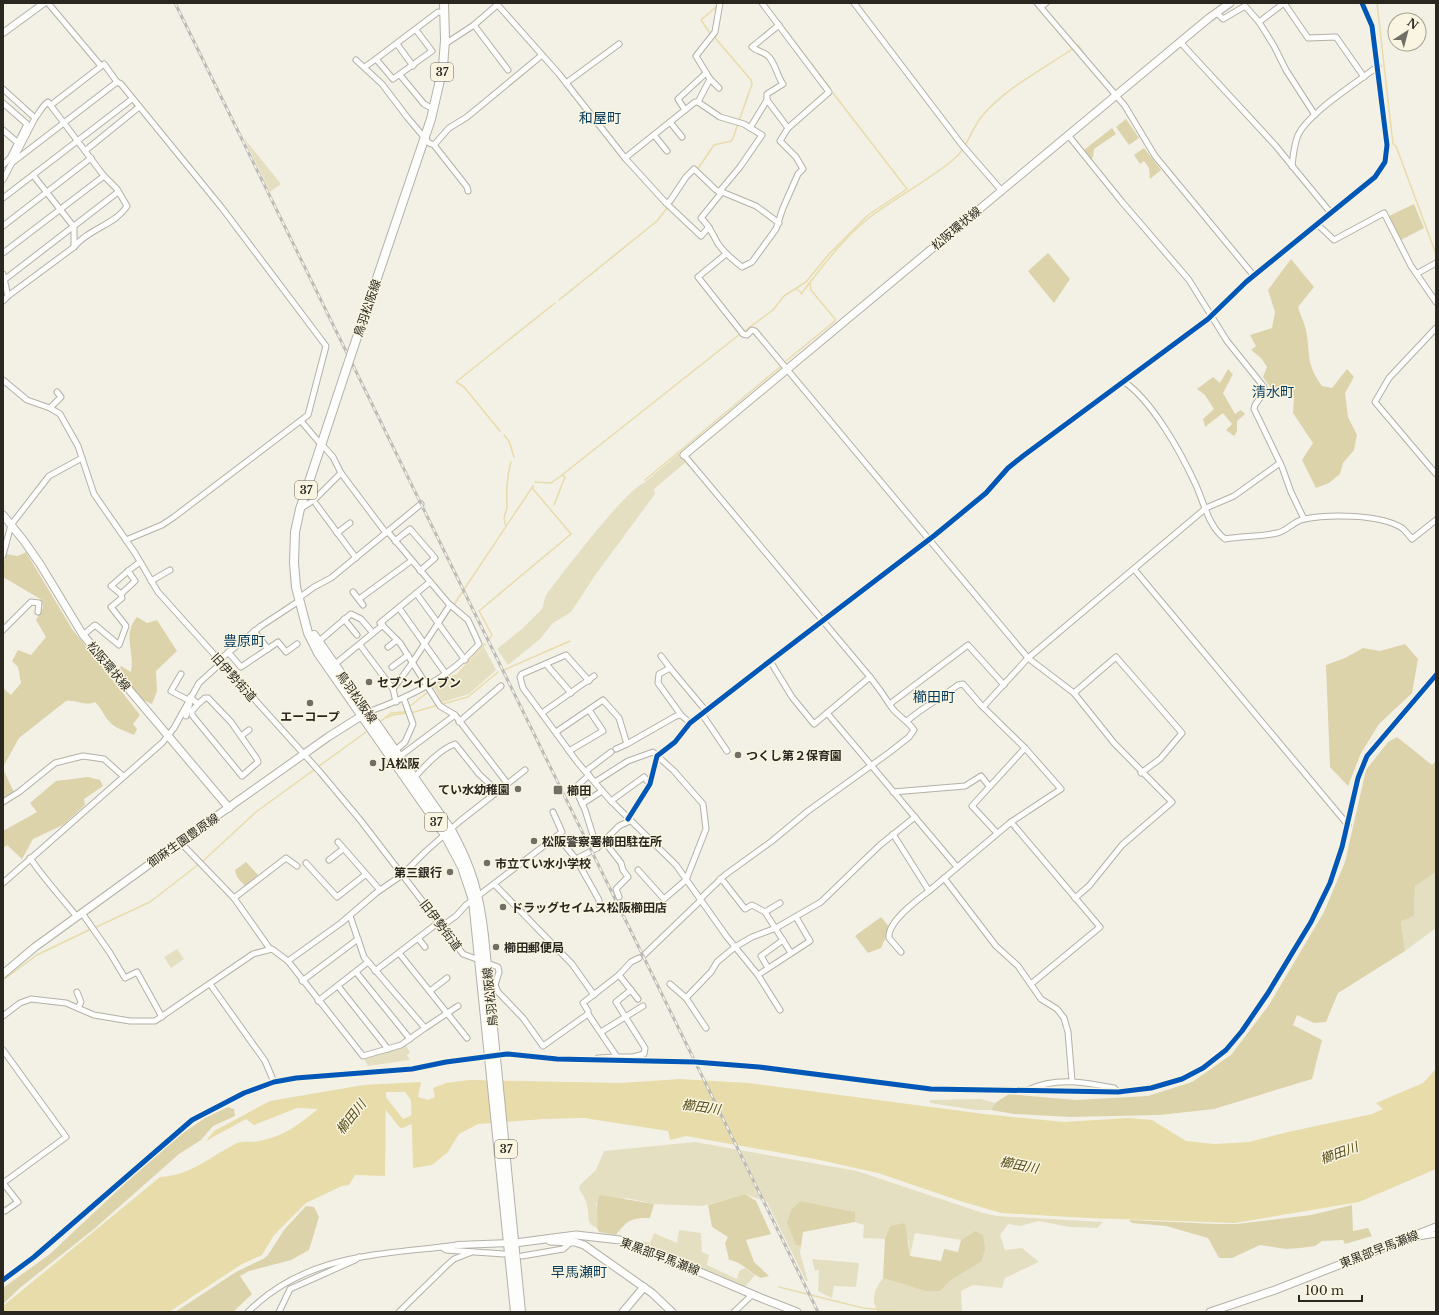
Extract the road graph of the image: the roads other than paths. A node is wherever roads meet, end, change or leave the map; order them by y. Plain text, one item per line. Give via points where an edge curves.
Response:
1 (44, 3) edge
2 (48, 3) edge
3 (444, 3) edge
4 (720, 3) edge
5 (762, 3) edge
6 (854, 3) edge
7 (1046, 3) edge
8 (1230, 3) edge
9 (1284, 3) edge
10 (1362, 3) edge
11 (497, 4) edge
12 (1039, 5) edge
13 (1216, 12) junction
14 (445, 13) junction
15 (1259, 22) junction
16 (474, 25) junction
17 (779, 25) junction
18 (416, 30) junction
19 (3, 33) edge
20 (1180, 43) junction
21 (397, 44) junction
22 (445, 44) junction
23 (619, 44) dead end
24 (542, 55) junction
25 (376, 59) junction
26 (356, 60) dead end
27 (101, 66) junction
28 (366, 66) dead end
29 (413, 66) junction
30 (1378, 66) junction
31 (508, 70) dead end
32 (706, 73) junction
33 (400, 75) junction
34 (1364, 77) junction
35 (710, 79) junction
36 (117, 82) junction
37 (566, 83) junction
38 (719, 88) dead end
39 (3, 89) edge
40 (1116, 96) junction
41 (132, 98) junction
42 (766, 100) junction
43 (3, 102) edge
44 (698, 102) junction
45 (50, 105) junction
46 (139, 107) junction
47 (433, 109) junction
48 (685, 110) junction
49 (1315, 115) junction
50 (35, 118) junction
51 (670, 122) junction
52 (64, 123) junction
53 (750, 128) junction
54 (788, 128) junction
55 (3, 130) edge
56 (654, 135) junction
57 (1068, 135) junction
58 (682, 137) dead end
59 (425, 138) junction
60 (78, 141) junction
61 (18, 142) junction
62 (434, 144) junction
63 (86, 150) junction
64 (667, 151) dead end
65 (91, 158) junction
66 (625, 158) junction
67 (7, 160) edge
68 (3, 165) edge
69 (1292, 166) junction
70 (33, 175) junction
71 (104, 176) junction
72 (3, 180) edge
73 (1001, 190) junction
74 (468, 191) dead end
75 (47, 192) junction
76 (118, 192) junction
77 (720, 192) junction
78 (3, 198) edge
79 (666, 202) junction
80 (60, 210) junction
81 (1330, 212) junction
82 (779, 223) junction
83 (1317, 224) junction
84 (3, 226) edge
85 (74, 227) junction
86 (709, 227) junction
87 (74, 247) junction
88 (3, 253) edge
89 (726, 254) junction
90 (1436, 263) edge
91 (1418, 273) junction
92 (1254, 276) junction
93 (4, 277) edge
94 (8, 296) junction
95 (3, 301) edge
96 (1436, 302) edge
97 (1211, 315) junction
98 (1436, 328) edge
99 (787, 369) junction
100 (3, 380) edge
101 (1123, 381) junction
102 (57, 392) dead end
103 (50, 408) junction
104 (301, 421) junction
105 (318, 441) dead end
106 (324, 447) dead end
107 (684, 455) joint
108 (82, 458) junction
109 (1280, 463) junction
110 (340, 472) junction
111 (1436, 474) edge
112 (316, 504) dead end
113 (422, 504) dead end
114 (300, 508) junction
115 (1206, 508) junction
116 (3, 515) edge
117 (1304, 519) junction
118 (1436, 520) edge
119 (350, 523) dead end
120 (11, 525) junction
121 (337, 533) junction
122 (387, 533) junction
123 (929, 539) junction
124 (126, 540) junction
125 (395, 541) junction
126 (3, 555) edge
127 (356, 558) junction
128 (411, 561) junction
129 (140, 562) junction
130 (1134, 569) junction
131 (170, 570) dead end
132 (128, 571) junction
133 (420, 571) junction
134 (151, 581) junction
135 (430, 582) junction
136 (353, 592) dead end
137 (416, 593) junction
138 (121, 594) junction
139 (299, 599) junction
140 (358, 599) junction
141 (363, 605) dead end
142 (452, 606) junction
143 (399, 608) junction
144 (38, 612) dead end
145 (303, 613) junction
146 (344, 619) junction
147 (822, 621) junction
148 (383, 625) junction
149 (440, 625) junction
150 (3, 630) edge
151 (254, 631) junction
152 (373, 633) junction
153 (83, 635) junction
154 (357, 635) dead end
155 (398, 640) junction
156 (318, 642) junction
157 (297, 644) dead end
158 (360, 645) junction
159 (426, 646) junction
160 (388, 647) dead end
161 (268, 649) junction
162 (228, 652) junction
163 (408, 654) junction
164 (661, 656) dead end
165 (1028, 658) junction
166 (465, 660) junction
167 (770, 661) junction
168 (219, 662) junction
169 (413, 663) junction
170 (546, 664) junction
171 (334, 665) junction
172 (392, 667) dead end
173 (670, 668) junction
174 (181, 674) dead end
175 (446, 674) junction
176 (1436, 675) edge
177 (594, 676) dead end
178 (870, 677) junction
179 (588, 681) junction
180 (1004, 685) junction
181 (428, 686) junction
182 (502, 686) dead end
183 (393, 688) junction
184 (1074, 693) junction
185 (571, 694) junction
186 (190, 699) junction
187 (405, 701) junction
188 (396, 702) junction
189 (198, 704) junction
190 (890, 704) junction
191 (983, 708) junction
192 (589, 710) junction
193 (365, 713) junction
194 (542, 713) junction
195 (704, 713) junction
196 (827, 713) junction
197 (455, 715) junction
198 (681, 715) junction
199 (186, 716) dead end
200 (907, 721) junction
201 (459, 722) junction
202 (690, 723) junction
203 (249, 730) dead end
204 (556, 732) junction
205 (169, 734) junction
206 (241, 736) junction
207 (627, 744) junction
208 (398, 748) dead end
209 (1025, 748) junction
210 (616, 749) dead end
211 (569, 751) junction
212 (727, 751) dead end
213 (611, 752) dead end
214 (303, 754) junction
215 (658, 756) junction
216 (399, 757) junction
217 (870, 765) junction
218 (525, 770) dead end
219 (587, 773) junction
220 (1142, 773) junction
221 (123, 776) junction
222 (414, 778) junction
223 (595, 782) junction
224 (648, 782) dead end
225 (507, 783) junction
226 (989, 786) junction
227 (497, 791) junction
228 (602, 791) junction
229 (893, 792) junction
230 (3, 802) edge
231 (611, 802) junction
232 (582, 804) junction
233 (229, 808) junction
234 (553, 812) dead end
235 (915, 817) junction
236 (629, 820) junction
237 (1011, 822) junction
238 (1348, 824) junction
239 (448, 833) junction
240 (997, 833) junction
241 (893, 834) junction
242 (558, 837) junction
243 (604, 841) junction
244 (180, 842) junction
245 (338, 842) dead end
246 (597, 848) junction
247 (343, 849) junction
248 (30, 858) junction
249 (576, 859) junction
250 (329, 860) dead end
251 (306, 863) dead end
252 (296, 866) dead end
253 (957, 867) junction
254 (638, 870) dead end
255 (365, 875) junction
256 (402, 875) junction
257 (944, 878) junction
258 (720, 879) junction
259 (686, 880) junction
260 (3, 883) edge
261 (494, 884) junction
262 (380, 890) junction
263 (929, 891) junction
264 (476, 897) junction
265 (619, 897) dead end
266 (234, 898) junction
267 (1075, 898) junction
268 (700, 900) junction
269 (780, 903) dead end
270 (599, 905) dead end
271 (765, 912) junction
272 (79, 915) junction
273 (350, 916) junction
274 (796, 917) junction
275 (441, 924) junction
276 (776, 928) junction
277 (418, 938) junction
278 (358, 939) junction
279 (783, 940) junction
280 (425, 947) dead end
281 (735, 947) junction
282 (270, 949) junction
283 (399, 952) junction
284 (901, 952) dead end
285 (791, 953) junction
286 (644, 954) dead end
287 (639, 958) dead end
288 (288, 961) junction
289 (483, 961) junction
290 (368, 962) junction
291 (768, 968) junction
292 (375, 971) junction
293 (356, 972) junction
294 (3, 974) edge
295 (618, 975) junction
296 (758, 975) junction
297 (447, 978) dead end
298 (302, 981) junction
299 (210, 984) junction
300 (670, 984) dead end
301 (1031, 984) junction
302 (338, 986) junction
303 (631, 990) junction
304 (430, 991) junction
305 (77, 992) dead end
306 (594, 995) junction
307 (686, 998) junction
308 (638, 999) dead end
309 (318, 1001) junction
310 (458, 1006) dead end
311 (643, 1006) dead end
312 (78, 1008) junction
313 (780, 1010) dead end
314 (448, 1013) junction
315 (588, 1014) junction
316 (3, 1016) edge
317 (626, 1016) junction
318 (162, 1017) junction
319 (425, 1028) junction
320 (706, 1028) dead end
321 (601, 1032) junction
322 (467, 1038) dead end
323 (410, 1039) junction
324 (388, 1049) junction
325 (3, 1050) edge
326 (617, 1057) junction
327 (493, 1059) junction
328 (592, 1060) junction
329 (1072, 1081) junction
330 (274, 1082) junction
331 (1027, 1091) junction
332 (1118, 1092) junction
333 (3, 1211) edge
334 (1436, 1227) edge
335 (1436, 1234) edge
336 (1409, 1237) junction
337 (511, 1240) junction
338 (539, 1241) junction
339 (571, 1242) junction
340 (458, 1245) joint
341 (442, 1247) junction
342 (472, 1252) junction
343 (504, 1254) dead end
344 (360, 1256) junction
345 (522, 1256) dead end
346 (3, 1280) edge
347 (644, 1287) junction
348 (752, 1294) junction
349 (248, 1312) edge
350 (279, 1312) edge
351 (400, 1312) edge
352 (515, 1312) edge
353 (521, 1312) edge
354 (623, 1312) edge
355 (672, 1312) edge
356 (734, 1312) edge
357 (797, 1312) edge
358 (1210, 1312) edge

1 - 19 street
2 - 27 street
3 - 14 main road, 鳥羽松阪線 / 37
4 - 32 street via 715,32 696,56
5 - 17 street
6 - 73 street
7 - 12 street
8 - 13 main road, 松阪環状線
9 - 15 street
9 - 34 street via 1308,38 1336,37
10 - 30 street via 1372,26
11 - 16 street
11 - 24 street
12 - 40 street
13 - 15 street via 1223,19 1245,6
13 - 20 main road, 松阪環状線
14 - 18 street via 438,12
14 - 22 main road, 鳥羽松阪線 / 37
15 - 49 street
16 - 22 street
16 - 31 street
17 - 42 street via 752,47 769,57 783,84 767,94
17 - 54 street via 829,92
18 - 21 street
18 - 29 street via 432,51
20 - 40 main road, 松阪環状線
20 - 69 street
21 - 25 street
21 - 29 street
22 - 47 main road, 鳥羽松阪線 / 37 via 443,67
23 - 37 street
24 - 37 street
24 - 62 street via 467,117 449,128
25 - 28 street
25 - 33 street via 393,79
26 - 59 street via 382,84
27 - 36 street via 104,64
27 - 45 street
29 - 33 street
30 - 34 street
30 - 81 street via 1388,145 1385,162 1375,177
32 - 35 street
32 - 48 street via 678,100
33 - 47 street via 424,104
34 - 49 street
35 - 38 street
35 - 44 street
36 - 41 street
36 - 52 street
37 - 66 street
39 - 50 street
40 - 57 main road, 松阪環状線
40 - 92 street via 1156,156
41 - 46 street
41 - 60 street
42 - 53 street
42 - 54 street
43 - 61 street via 27,124
44 - 48 street
44 - 53 street via 720,117
45 - 50 street via 48,102 42,106
45 - 52 street
46 - 63 street
46 - 104 street via 222,208 325,344 308,415
47 - 59 main road, 鳥羽松阪線 / 37
48 - 51 street
49 - 69 street via 1298,135
50 - 67 street
51 - 56 street
51 - 58 street
52 - 60 street
52 - 67 street
53 - 77 street via 762,135
54 - 82 street via 780,141 796,157 803,169 798,174
55 - 61 street
56 - 64 street
56 - 66 street
57 - 73 main road, 松阪環状線
57 - 97 street via 1189,280
59 - 62 street
59 - 114 main road, 鳥羽松阪線 / 37, bridge
60 - 63 street
60 - 70 street
61 - 67 street
62 - 74 street
63 - 65 street
65 - 71 street
65 - 75 street
66 - 79 street
67 - 68 street
67 - 72 street
69 - 81 street
70 - 75 street
70 - 78 street
71 - 76 street
71 - 80 street
73 - 99 main road, 松阪環状線
75 - 80 street
75 - 84 street
76 - 85 street
76 - 87 street via 126,203 126,208 80,238
77 - 79 street via 696,171 686,177 670,201
77 - 82 street via 756,206
77 - 86 street via 701,218
79 - 86 street via 701,236
80 - 85 street
80 - 88 street
81 - 83 street
82 - 89 street via 752,262 742,267
83 - 91 street via 1334,240 1384,213 1411,266
83 - 92 street
85 - 87 street
85 - 93 street
86 - 89 street
87 - 94 street
89 - 99 street via 698,277 742,333 747,335 752,330 755,331
90 - 91 street
91 - 96 street
92 - 97 street
93 - 94 street
94 - 95 street
97 - 101 street
97 - 109 street via 1227,341 1264,387 1265,391 1254,409
98 - 111 street via 1389,378 1374,402
99 - 107 main road, 松阪環状線
99 - 123 street
100 - 103 street, 旧伊勢街道 via 27,400
101 - 115 street via 1143,399 1161,424 1195,483
101 - 123 street via 1008,468 986,493
102 - 103 street via 61,397
103 - 108 street, 旧伊勢街道 via 60,414
104 - 105 street
104 - 124 street via 174,517 162,525
106 - 110 street via 333,457
107 - 147 street
108 - 120 street via 49,476
108 - 124 street, 旧伊勢街道 via 94,494
109 - 115 street via 1234,496
109 - 117 street
110 - 114 street via 314,500
110 - 122 street
112 - 121 street
113 - 122 street
114 - 139 main road, 鳥羽松阪線 / 37 via 294,549 294,576
115 - 117 street via 1216,531 1225,539 1279,533
115 - 130 street
116 - 120 main road, 松阪環状線
117 - 118 street via 1348,516 1377,519 1402,527 1412,539
119 - 121 street
120 - 126 street
120 - 153 main road, 松阪環状線 via 40,564
121 - 127 street
122 - 125 street
122 - 127 street
123 - 147 street
123 - 165 street
124 - 129 street, 旧伊勢街道
125 - 128 street
125 - 133 street via 410,529 435,558
127 - 139 street
128 - 133 street
128 - 140 street
129 - 132 street
129 - 134 street, 旧伊勢街道
130 - 165 street
130 - 238 street
131 - 134 street
132 - 138 street via 135,581
132 - 138 street via 111,586
133 - 135 street
134 - 168 street, 旧伊勢街道 via 173,611
135 - 137 street
135 - 142 street
136 - 140 street
137 - 143 street
137 - 149 street
138 - 153 street via 122,598 111,607 126,626 119,645 95,625
139 - 145 main road, 鳥羽松阪線 / 37
139 - 151 street
140 - 141 street
142 - 149 street
142 - 166 street via 468,620 478,644
143 - 148 street via 380,623
143 - 159 street
144 - 150 street via 39,603 31,602
145 - 156 main road, 鳥羽松阪線 / 37
145 - 193 main road, 鳥羽松阪線 / 37 via 308,633 318,653
146 - 152 street via 351,614 361,619
146 - 154 street
146 - 156 street
147 - 167 street
147 - 178 street
148 - 152 street
148 - 155 street
149 - 159 street
149 - 166 street
151 - 161 street
151 - 162 street
152 - 158 street
153 - 205 main road, 松阪環状線
155 - 160 street
155 - 163 street
156 - 171 main road, 鳥羽松阪線 / 37
157 - 161 street via 286,652 278,642
158 - 171 street
158 - 183 street
159 - 169 street
159 - 175 street
161 - 162 street via 242,667
162 - 168 street
163 - 169 street
163 - 172 street
164 - 173 street
165 - 180 street
165 - 184 street
166 - 175 street
167 - 195 street
167 - 196 street via 792,697 814,724
168 - 186 street via 202,679
168 - 214 street, 旧伊勢街道
169 - 181 street
169 - 183 street
170 - 179 street via 566,655
170 - 185 street
170 - 194 street via 520,677 523,688
171 - 193 main road, 鳥羽松阪線 / 37
173 - 195 street
173 - 198 street via 660,673 658,683
174 - 186 street via 171,691
175 - 181 street
176 - 238 street via 1367,756 1358,778
177 - 179 street
178 - 190 street
178 - 196 street
179 - 185 street
180 - 190 street via 968,645
180 - 191 street
181 - 187 street
181 - 197 street via 440,704
182 - 201 street
183 - 188 street
184 - 220 street
184 - 220 street via 1116,657 1182,734 1160,759
185 - 194 street
186 - 189 street
186 - 199 street
186 - 205 street
187 - 188 street
187 - 208 street via 413,724 405,742
188 - 193 street
189 - 206 street via 208,698
189 - 206 street via 192,715 242,776 258,762
190 - 200 street
191 - 200 street via 966,686 961,684
191 - 209 street
192 - 204 street
192 - 207 street via 603,700 619,718
192 - 211 street via 602,731
193 - 214 main road, 御麻生園豊原線
193 - 216 main road, 鳥羽松阪線 / 37
193 - 239 main road, 鳥羽松阪線 / 37
194 - 204 street
195 - 202 street
195 - 212 street
196 - 217 street
197 - 201 street
197 - 216 street
198 - 202 street
198 - 207 street via 660,724
200 - 217 street via 914,730 909,737
201 - 225 street
202 - 215 street via 675,742
203 - 206 street
204 - 211 street
205 - 221 street
205 - 233 main road, 松阪環状線
207 - 210 street
209 - 226 street
209 - 237 street via 1061,789
211 - 219 street
213 - 219 street
214 - 233 main road, 御麻生園豊原線
214 - 256 street, 旧伊勢街道
215 - 223 street via 651,752 628,761
215 - 236 street via 650,784
215 - 259 street via 674,770 703,804 706,829
216 - 222 main road, 鳥羽松阪線 / 37
217 - 229 street
217 - 258 street
218 - 225 street
219 - 223 street
219 - 232 street via 575,788
220 - 267 street via 1172,802 1122,845 1089,886
221 - 230 street via 104,759 83,756 55,763
221 - 248 street
222 - 227 street via 448,747 455,744 479,774
222 - 239 main road, 鳥羽松阪線 / 37
223 - 228 street
224 - 231 street via 644,776
225 - 227 street
226 - 229 street via 981,776 964,786
226 - 240 street via 972,806
227 - 239 street
228 - 231 street
228 - 232 street
229 - 235 street
231 - 236 street
232 - 246 street
233 - 244 main road, 御麻生園豊原線
234 - 242 street via 562,832
235 - 241 street
235 - 253 street
236 - 243 street
236 - 259 street via 676,865
237 - 240 street
237 - 267 street
238 - 332 street via 1333,876 1321,904 1262,1004 1237,1038 1209,1064 1182,1079 1152,1088
239 - 256 street via 424,852
239 - 264 main road, 鳥羽松阪線 / 37 via 468,863
240 - 253 street
241 - 263 street
241 - 274 street via 824,899
242 - 249 street
242 - 261 street
243 - 246 street
243 - 265 street via 628,877 616,889
244 - 266 street
244 - 272 main road, 御麻生園豊原線
245 - 247 street
246 - 249 street
247 - 250 street
247 - 255 street
248 - 260 street
248 - 272 street via 48,884
249 - 270 street via 599,900
251 - 255 street via 337,898
252 - 266 street via 286,858
253 - 257 street
254 - 259 street via 664,899
255 - 262 street
256 - 262 street
256 - 275 street, 旧伊勢街道
257 - 263 street
257 - 301 street via 996,946 1018,966
258 - 268 street
258 - 271 street via 745,909 752,905
259 - 268 street
261 - 264 street
261 - 306 street via 572,964
262 - 273 street
263 - 284 street via 900,915 890,933 889,938
264 - 275 street
264 - 289 main road, 鳥羽松阪線 / 37
266 - 282 street
267 - 301 street via 1100,927
268 - 281 street
268 - 286 street
269 - 271 street
271 - 276 street
272 - 294 main road, 御麻生園豊原線
272 - 318 street via 93,929 125,978 137,972
273 - 278 street
273 - 288 street
274 - 276 street
274 - 285 street via 810,941
275 - 277 street
275 - 289 street, 旧伊勢街道 via 463,954
276 - 279 street
276 - 281 street
277 - 280 street
277 - 283 street
278 - 290 street
278 - 298 street
279 - 285 street
279 - 291 street via 761,956
281 - 296 street
281 - 307 street via 717,962
282 - 288 street
282 - 299 street via 253,954
283 - 292 street
283 - 304 street
285 - 291 street
287 - 295 street
288 - 298 street
289 - 315 street, 旧伊勢街道 via 499,968 495,985 498,992 523,1018 543,1046
289 - 327 main road, 鳥羽松阪線 / 37
290 - 292 street
290 - 293 street
291 - 296 street
292 - 319 street
293 - 302 street
293 - 323 street
295 - 303 street
295 - 306 street
296 - 313 street
297 - 304 street
298 - 309 street
299 - 318 street
299 - 330 street via 266,1061
300 - 307 street
301 - 329 street via 1042,999 1057,1010 1066,1022
302 - 309 street
302 - 324 street
303 - 308 street
303 - 317 street via 616,1002
304 - 314 street
305 - 312 street via 81,1002
306 - 315 street via 583,1003
307 - 320 street
309 - 324 street via 339,1023 363,1056
310 - 314 street
311 - 317 street
312 - 316 street via 66,1003 27,999
312 - 318 street via 94,1015 130,1021 153,1022
314 - 319 street
314 - 322 street
315 - 321 street
317 - 321 street
317 - 326 street via 645,1048 644,1054
319 - 323 street
321 - 326 street
323 - 324 street
325 - 333 street via 66,1137 3,1183 18,1202
326 - 328 street
327 - 328 street via 507,1054
327 - 330 street via 446,1062 412,1069 311,1076
327 - 337 main road, 鳥羽松阪線 / 37
328 - 331 street via 759,1066 916,1088
329 - 331 street via 1037,1086
329 - 332 street via 1114,1088
330 - 346 street via 232,1098 186,1125 34,1257
331 - 332 street
334 - 336 main road, 東黒部早馬瀬線
335 - 336 street
336 - 358 main road, 東黒部早馬瀬線 via 1275,1290
337 - 338 main road, 東黒部早馬瀬線
337 - 340 street
337 - 352 main road, 鳥羽松阪線 / 37
337 - 353 main road, 鳥羽松阪線 / 37
338 - 339 main road
338 - 348 main road, 東黒部早馬瀬線 via 576,1235 620,1240
339 - 345 street via 563,1248
339 - 347 main road via 582,1244 592,1250
340 - 341 street
341 - 342 street via 446,1250
341 - 344 street
342 - 343 street
342 - 351 street via 454,1259
344 - 349 street via 325,1265 299,1276 270,1294
344 - 350 street via 292,1287 287,1292
347 - 354 main road
347 - 355 main road
348 - 356 street
348 - 357 main road, 東黒部早馬瀬線

